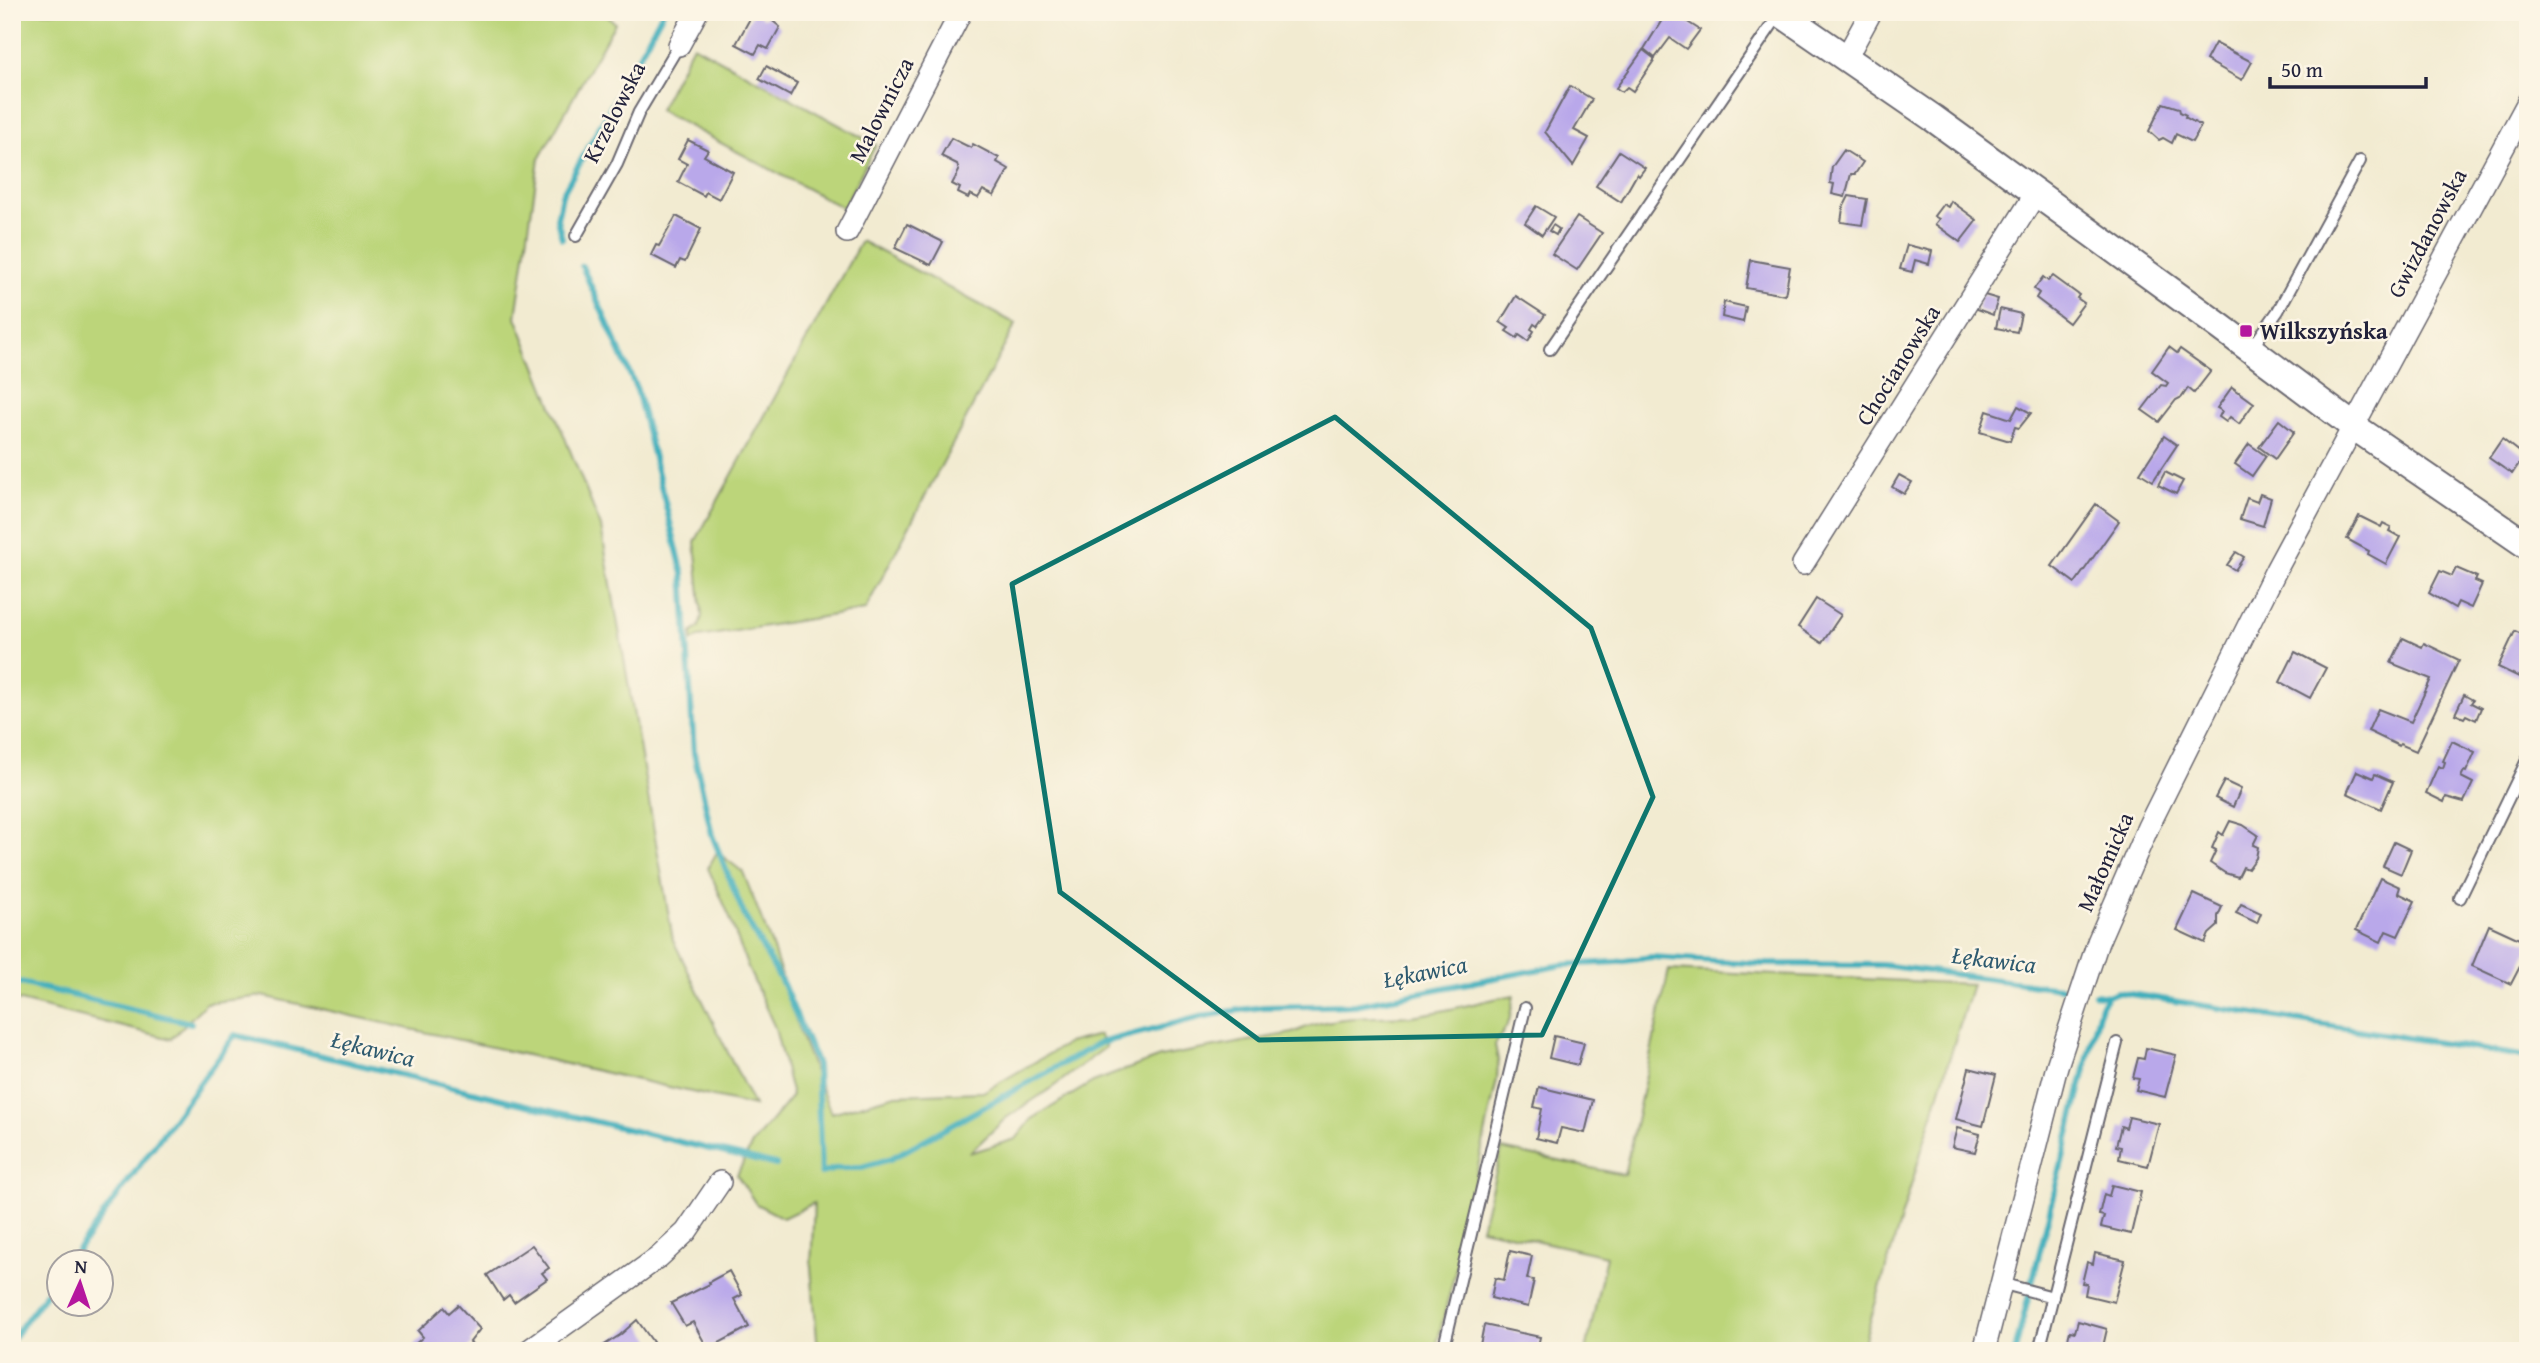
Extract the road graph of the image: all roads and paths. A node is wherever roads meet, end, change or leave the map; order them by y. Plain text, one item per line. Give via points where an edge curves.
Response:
1 (697, 12) edge
2 (961, 12) edge
3 (1871, 12) edge
4 (1779, 13) edge
5 (679, 45) joint
6 (1846, 58) junction
7 (2528, 102) edge
8 (2360, 161) dead end
9 (2036, 193) junction
10 (847, 232) dead end
11 (576, 236) dead end
12 (1550, 349) dead end
13 (2251, 349) junction
14 (2353, 426) junction
15 (2528, 546) edge
16 (1804, 564) dead end
17 (2528, 758) edge
18 (2460, 898) dead end
19 (1525, 1008) dead end
20 (2117, 1043) dead end
21 (720, 1182) dead end
22 (2008, 1285) junction
23 (2049, 1296) junction
24 (528, 1351) edge
25 (1443, 1351) edge
26 (1983, 1351) edge
27 (2039, 1351) edge

1 - 5 street, Krzelowska
2 - 10 street, Malownicza
3 - 6 street
4 - 6 street
4 - 12 lane
5 - 11 lane, Krzelowska
6 - 9 street
7 - 14 street, Gwizdanowska
8 - 13 lane via 2284,300
9 - 13 street
9 - 16 street, Chocianowska
13 - 14 street
14 - 15 street
14 - 22 street, Małomicka via 2154,816 2098,942 2057,1066
17 - 18 lane
19 - 25 lane
20 - 23 lane
21 - 24 street via 686,1232 659,1258
22 - 23 lane
22 - 26 street, Małomicka
23 - 27 lane

